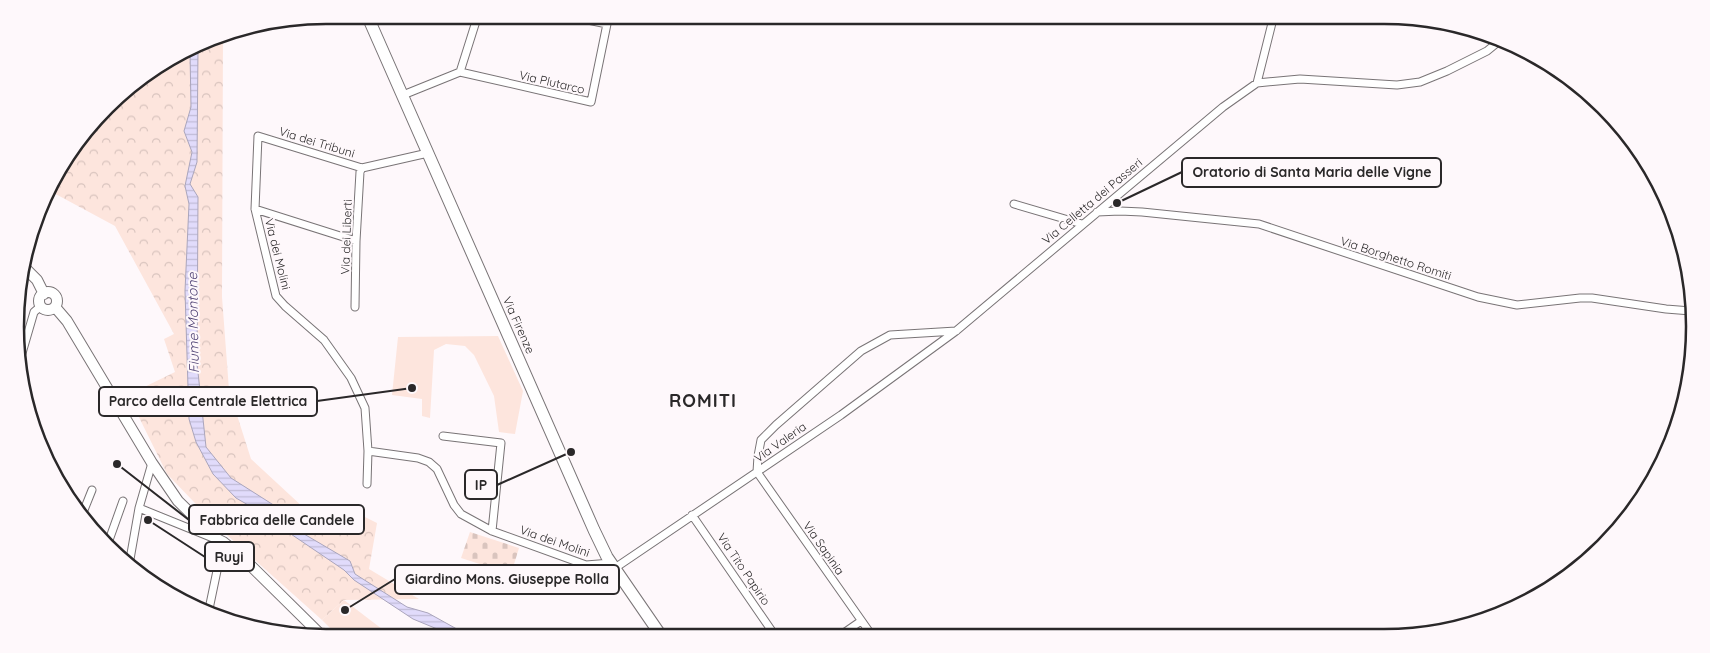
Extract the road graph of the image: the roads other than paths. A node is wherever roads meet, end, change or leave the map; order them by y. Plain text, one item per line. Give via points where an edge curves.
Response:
1 (371, 24) edge
2 (475, 24) edge
3 (607, 24) edge
4 (1272, 24) edge
5 (1494, 45) edge
6 (460, 72) junction
7 (1257, 83) junction
8 (403, 95) junction
9 (258, 136) joint
10 (428, 153) junction
11 (362, 168) junction
12 (1014, 204) dead end
13 (255, 209) junction
14 (1096, 212) junction
15 (1082, 224) junction
16 (356, 241) junction
17 (29, 272) edge
18 (44, 294) junction
19 (41, 306) junction
20 (355, 306) dead end
21 (55, 307) junction
22 (1686, 310) edge
23 (956, 331) junction
24 (24, 346) edge
25 (443, 436) dead end
26 (368, 451) junction
27 (152, 463) junction
28 (756, 472) junction
29 (367, 484) dead end
30 (92, 490) dead end
31 (123, 502) dead end
32 (139, 508) junction
33 (84, 509) edge
34 (692, 515) junction
35 (492, 531) junction
36 (110, 538) edge
37 (220, 540) junction
38 (130, 557) edge
39 (613, 565) junction
40 (210, 605) edge
41 (861, 621) junction
42 (315, 629) edge
43 (657, 629) edge
44 (770, 629) edge
45 (850, 629) edge
46 (867, 629) edge

1 - 8 main road, Via Firenze
2 - 6 street
3 - 6 street, Via Plutarco via 591,102
4 - 7 street
5 - 7 street, Via Celletta dei Passeri via 1420,82 1397,85 1300,79
6 - 8 street
7 - 14 street, Via Celletta dei Passeri via 1222,107
8 - 10 main road, Via Firenze
9 - 11 street, Via dei Tribuni
9 - 13 street, Via dei Molini
10 - 11 street, Via dei Tribuni
10 - 39 main road, Via Firenze via 594,530
11 - 16 street, Via dei Liberti
12 - 15 street
13 - 16 street
13 - 26 street, Via dei Molini via 276,296 324,340 351,378 366,408
14 - 15 street, Via Celletta dei Passeri
14 - 22 street, Via Borghetto Romiti via 1142,212 1259,224 1478,297 1517,305 1592,298
15 - 23 street, Via Celletta dei Passeri
16 - 20 street, Via dei Liberti
17 - 18 main road
18 - 19 main road via 40,298
18 - 21 main road via 56,296
19 - 21 main road via 48,310
19 - 24 street via 34,312
21 - 27 main road via 67,320
23 - 28 street, Via Valeria
23 - 28 street via 890,336 861,351 761,440
25 - 35 street via 501,443
26 - 29 street
26 - 35 street, Via dei Molini via 429,462 437,469 461,514
27 - 32 street
27 - 37 main road via 178,501
28 - 34 street, Via Valeria
28 - 41 street, Via Sapinia
30 - 33 street
31 - 36 street
32 - 37 street
32 - 38 street
34 - 39 street, Via Valeria
34 - 44 street, Via Tito Papirio
35 - 39 street, Via dei Molini via 586,566
37 - 40 street
37 - 42 main road via 244,558
39 - 43 main road, Via Firenze
41 - 45 street
41 - 46 street, Via Sapinia

